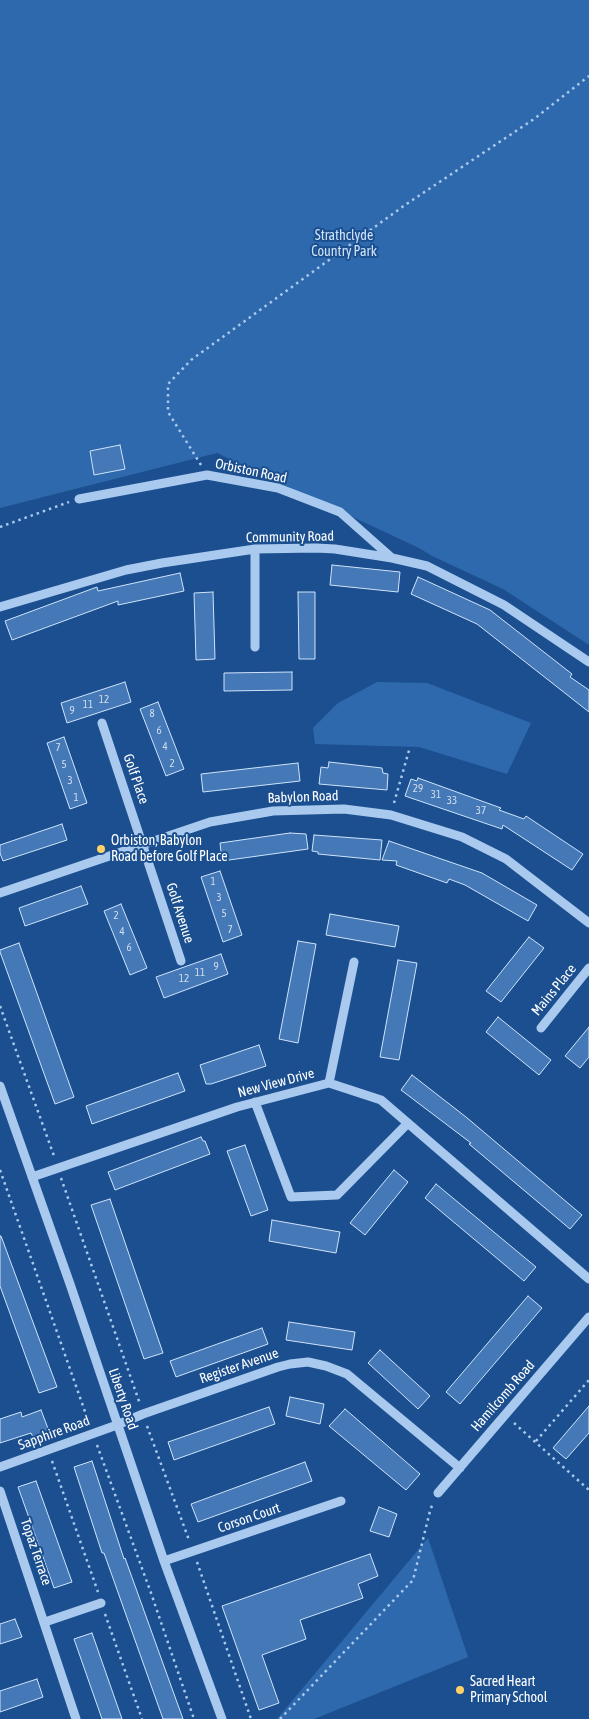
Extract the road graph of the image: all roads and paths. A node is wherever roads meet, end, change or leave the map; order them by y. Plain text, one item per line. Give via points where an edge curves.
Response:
1 (589, 76) edge
2 (207, 475) junction
3 (79, 499) joint
4 (0, 526) edge
5 (255, 549) junction
6 (392, 558) junction
7 (0, 607) edge
8 (255, 647) dead end
9 (589, 662) edge
10 (102, 723) dead end
11 (410, 747) dead end
12 (393, 807) dead end
13 (144, 845) junction
14 (0, 893) edge
15 (589, 923) edge
16 (181, 961) dead end
17 (354, 962) dead end
18 (589, 968) edge
19 (0, 1006) edge
20 (541, 1028) dead end
21 (329, 1083) junction
22 (0, 1086) edge
23 (254, 1102) junction
24 (408, 1122) junction
25 (58, 1168) junction
26 (32, 1177) junction
27 (589, 1279) edge
28 (589, 1317) edge
29 (589, 1380) edge
30 (143, 1414) junction
31 (505, 1415) junction
32 (118, 1425) junction
33 (536, 1441) junction
34 (48, 1450) junction
35 (0, 1467) edge
36 (460, 1468) junction
37 (589, 1490) edge
38 (0, 1491) edge
39 (438, 1492) joint
40 (341, 1501) dead end
41 (194, 1551) junction
42 (164, 1561) junction
43 (101, 1603) junction
44 (45, 1622) junction
45 (76, 1719) edge
46 (142, 1719) edge
47 (222, 1719) edge
48 (251, 1719) edge
49 (280, 1719) edge

1 - 2 path via 534,119 405,205 191,360 168,384 168,412
2 - 3 street, Orbiston Road
2 - 6 street, Orbiston Road via 278,488 340,512
3 - 4 path
5 - 6 street, Community Road via 316,548
5 - 7 street, Community Road via 126,570
5 - 8 street
6 - 9 street, Community Road via 427,566 504,605
10 - 13 street, Golf Place
11 - 12 path
13 - 14 street, Babylon Road
13 - 15 street, Babylon Road via 210,822 273,811 344,809 390,815 462,837 506,859
13 - 16 street, Golf Avenue
17 - 21 street
18 - 20 street, Mains Place
19 - 25 path
21 - 23 street, New View Drive
21 - 24 street, New View Drive via 382,1100
22 - 26 street, Liberty Road
23 - 24 street via 290,1197 337,1195
23 - 25 street, New View Drive
24 - 27 street, New View Drive
25 - 26 street, New View Drive
25 - 30 path
26 - 32 street, Liberty Road
28 - 31 street, Hamilcomb Road
29 - 33 path
30 - 32 street, Register Avenue
30 - 36 street, Register Avenue via 278,1367 308,1362 347,1374
30 - 41 path
31 - 33 path
31 - 36 street, Hamilcomb Road
32 - 34 street, Sapphire Road
32 - 42 street, Liberty Road
33 - 37 path
34 - 35 street, Sapphire Road
34 - 43 path
36 - 39 street, Hamilcomb Road
38 - 44 street, Topaz Terrace
39 - 49 path via 412,1580
40 - 41 street, Corson Court
41 - 42 street, Corson Court
41 - 48 path
42 - 47 street, Liberty Road
43 - 44 street
43 - 46 path
44 - 45 street, Topaz Terrace

